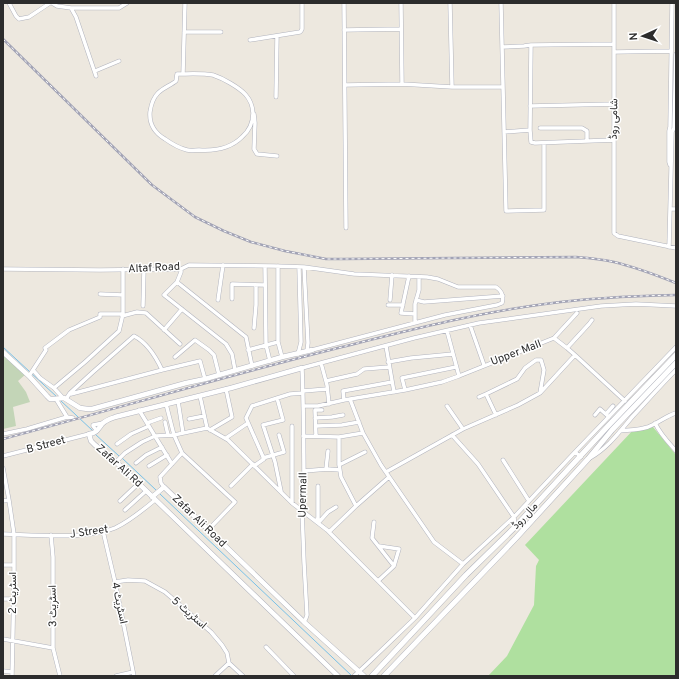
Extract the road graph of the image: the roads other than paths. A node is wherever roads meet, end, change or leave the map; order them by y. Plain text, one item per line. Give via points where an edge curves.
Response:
1 (9, 3) edge
2 (52, 3) edge
3 (127, 3) edge
4 (185, 3) edge
5 (302, 3) edge
6 (344, 3) edge
7 (401, 3) edge
8 (450, 3) edge
9 (501, 3) edge
10 (614, 3) edge
11 (672, 3) edge
12 (71, 8) junction
13 (401, 29) junction
14 (344, 30) junction
15 (184, 32) junction
16 (221, 32) dead end
17 (277, 36) junction
18 (250, 40) dead end
19 (614, 44) junction
20 (531, 45) junction
21 (502, 47) junction
22 (671, 51) junction
23 (614, 52) junction
24 (676, 54) edge
25 (119, 62) dead end
26 (671, 66) junction
27 (676, 66) edge
28 (95, 71) junction
29 (183, 74) junction
30 (96, 76) dead end
31 (402, 84) junction
32 (344, 85) junction
33 (452, 87) junction
34 (503, 87) junction
35 (276, 96) dead end
36 (615, 104) junction
37 (530, 106) junction
38 (252, 108) junction
39 (540, 128) dead end
40 (530, 130) junction
41 (504, 132) junction
42 (614, 140) junction
43 (587, 141) junction
44 (544, 143) junction
45 (277, 156) dead end
46 (671, 166) junction
47 (676, 167) edge
48 (670, 209) junction
49 (676, 209) edge
50 (346, 228) dead end
51 (668, 246) junction
52 (676, 248) edge
53 (223, 265) junction
54 (265, 266) junction
55 (278, 266) junction
56 (299, 267) junction
57 (304, 267) junction
58 (181, 269) junction
59 (3, 270) edge
60 (123, 270) junction
61 (144, 270) junction
62 (392, 276) junction
63 (409, 276) junction
64 (419, 276) junction
65 (177, 282) junction
66 (256, 285) junction
67 (265, 285) junction
68 (100, 294) dead end
69 (123, 295) junction
70 (503, 296) junction
71 (232, 299) dead end
72 (218, 300) dead end
73 (390, 300) dead end
74 (416, 300) junction
75 (388, 305) dead end
76 (403, 305) junction
77 (143, 306) dead end
78 (676, 306) edge
79 (182, 309) junction
80 (577, 313) dead end
81 (415, 314) junction
82 (123, 315) junction
83 (592, 320) dead end
84 (415, 322) junction
85 (470, 325) junction
86 (254, 328) dead end
87 (164, 330) junction
88 (447, 331) junction
89 (554, 338) junction
90 (278, 342) junction
91 (180, 344) dead end
92 (266, 345) junction
93 (386, 346) junction
94 (676, 347) edge
95 (568, 348) junction
96 (248, 350) junction
97 (309, 351) junction
98 (3, 352) edge
99 (298, 354) junction
100 (452, 354) junction
101 (676, 355) edge
102 (575, 356) junction
103 (175, 357) dead end
104 (282, 357) junction
105 (270, 361) junction
106 (388, 362) junction
107 (321, 363) junction
108 (676, 363) edge
109 (484, 365) junction
110 (252, 366) junction
111 (456, 366) junction
112 (389, 367) junction
113 (302, 368) junction
114 (162, 370) junction
115 (235, 370) junction
116 (676, 370) edge
117 (31, 373) junction
118 (220, 375) junction
119 (459, 376) junction
120 (205, 379) junction
121 (326, 381) junction
122 (392, 382) junction
123 (54, 388) junction
124 (226, 389) junction
125 (327, 390) junction
126 (405, 390) junction
127 (303, 392) junction
128 (394, 392) junction
129 (540, 393) junction
130 (70, 394) junction
131 (486, 394) junction
132 (200, 396) junction
133 (479, 397) dead end
134 (277, 398) junction
135 (61, 399) junction
136 (344, 400) junction
137 (350, 400) junction
138 (178, 401) junction
139 (625, 401) junction
140 (166, 404) junction
141 (329, 404) junction
142 (303, 406) junction
143 (447, 406) dead end
144 (613, 406) dead end
145 (139, 410) junction
146 (322, 410) dead end
147 (676, 413) edge
148 (606, 414) junction
149 (343, 415) dead end
150 (496, 415) junction
151 (594, 415) dead end
152 (204, 416) junction
153 (67, 417) junction
154 (609, 417) junction
155 (72, 418) dead end
156 (161, 418) dead end
157 (315, 418) junction
158 (188, 419) dead end
159 (165, 422) dead end
160 (359, 422) junction
161 (104, 423) junction
162 (248, 423) junction
163 (655, 423) junction
164 (148, 425) junction
165 (292, 426) dead end
166 (316, 426) junction
167 (610, 428) junction
168 (208, 429) junction
169 (463, 429) junction
170 (620, 431) junction
171 (94, 432) junction
172 (183, 432) junction
173 (364, 433) junction
174 (3, 434) edge
175 (168, 435) junction
176 (174, 435) junction
177 (279, 435) dead end
178 (452, 435) junction
179 (155, 436) junction
180 (303, 436) junction
181 (316, 436) junction
182 (340, 437) junction
183 (226, 438) junction
184 (117, 444) dead end
185 (162, 446) junction
186 (328, 451) dead end
187 (676, 451) edge
188 (364, 452) dead end
189 (575, 452) junction
190 (182, 453) junction
191 (167, 455) junction
192 (272, 455) junction
193 (3, 456) edge
194 (581, 457) junction
195 (263, 458) junction
196 (588, 459) junction
197 (503, 460) dead end
198 (118, 461) junction
199 (136, 463) dead end
200 (172, 464) junction
201 (254, 465) junction
202 (339, 465) junction
203 (149, 466) dead end
204 (3, 468) edge
205 (326, 469) junction
206 (340, 470) junction
207 (304, 471) junction
208 (386, 472) junction
209 (389, 477) junction
210 (138, 484) junction
211 (231, 486) dead end
212 (318, 486) dead end
213 (163, 487) junction
214 (146, 491) junction
215 (280, 491) junction
216 (154, 497) junction
217 (3, 500) edge
218 (9, 500) junction
219 (120, 501) dead end
220 (529, 501) junction
221 (292, 503) junction
222 (356, 506) junction
223 (336, 507) dead end
224 (125, 510) dead end
225 (302, 510) junction
226 (514, 518) junction
227 (522, 520) junction
228 (318, 522) junction
229 (374, 522) dead end
230 (515, 528) junction
231 (209, 530) junction
232 (103, 531) junction
233 (329, 532) junction
234 (3, 534) edge
235 (14, 534) junction
236 (51, 535) junction
237 (379, 546) junction
238 (463, 564) junction
239 (3, 565) edge
240 (13, 565) junction
241 (394, 566) junction
242 (378, 581) junction
243 (115, 582) junction
244 (3, 599) edge
245 (13, 599) junction
246 (415, 618) junction
247 (304, 622) junction
248 (3, 639) edge
249 (12, 641) junction
250 (388, 644) junction
251 (266, 647) dead end
252 (53, 648) junction
253 (396, 650) junction
254 (229, 663) junction
255 (3, 671) edge
256 (12, 674) edge
257 (134, 674) edge
258 (356, 674) edge
259 (386, 675) edge
260 (60, 676) edge
261 (116, 676) edge
262 (215, 676) edge
263 (243, 676) edge
264 (294, 676) edge
265 (338, 676) edge
266 (364, 676) edge
267 (372, 676) edge

1 - 2 street via 18,19 22,19
2 - 12 street
3 - 12 street via 119,8
4 - 15 street
5 - 17 street via 302,31
6 - 14 street
7 - 13 street
8 - 33 street
9 - 21 street
10 - 19 street, شامی روڈ
11 - 22 street
12 - 28 street
13 - 14 street
13 - 31 street
14 - 32 street
15 - 16 street
15 - 29 street
17 - 18 street
17 - 35 street
19 - 20 street
19 - 23 street, شامی روڈ
20 - 21 street
20 - 37 street
21 - 34 street
22 - 23 street
22 - 26 street
23 - 36 street, شامی روڈ
24 - 27 street
25 - 28 street
26 - 27 street
26 - 46 street
27 - 46 street
28 - 30 street
29 - 38 street via 213,75 227,81 244,92
29 - 38 street via 177,74 176,81 160,91 150,105 149,116 156,133 173,145 188,150 214,150 229,145 242,138 248,130
31 - 32 street
31 - 33 street
32 - 50 street
33 - 34 street
34 - 41 street
36 - 37 street
36 - 42 street, شامی روڈ
37 - 40 street
38 - 45 street via 255,152
39 - 43 street via 582,128 587,131
40 - 41 street
40 - 44 street via 531,142
41 - 44 street via 506,211 544,210
42 - 43 street
42 - 51 street, شامی روڈ via 615,234
43 - 44 street
46 - 47 street
46 - 48 street
48 - 49 street
48 - 51 street
51 - 52 street
53 - 54 street, Altaf Road
53 - 58 street, Altaf Road via 189,265
53 - 72 street
54 - 55 street, Altaf Road
54 - 67 street
55 - 56 street, Altaf Road
55 - 90 street
56 - 57 street, Altaf Road
56 - 99 street via 301,342
57 - 62 street, Altaf Road
57 - 97 street
58 - 61 street, Altaf Road
58 - 65 street
59 - 60 street, Altaf Road
60 - 61 street, Altaf Road
60 - 69 street
61 - 77 street
62 - 63 street, Altaf Road
62 - 73 street
63 - 64 street, Altaf Road
63 - 76 street
64 - 70 street, Altaf Road via 438,279 458,287 496,287 501,290
64 - 74 street
65 - 79 street via 164,295
65 - 96 street via 246,337
66 - 67 street
66 - 71 street via 232,284
66 - 86 street
67 - 92 street
68 - 69 street
69 - 82 street
70 - 74 street via 424,302
70 - 84 street via 502,303 497,305
74 - 81 street
75 - 76 street
76 - 81 street via 401,313
78 - 85 street via 601,306
79 - 87 street
79 - 115 street via 226,344 232,354
80 - 89 street
81 - 84 street
82 - 87 street via 146,313
82 - 117 street via 100,314 100,317 69,330 45,348
82 - 123 street via 119,331
83 - 95 street
84 - 97 street
85 - 88 street
85 - 109 street
87 - 91 street
88 - 93 street
88 - 100 street
89 - 95 street, Upper Mall
89 - 109 street, Upper Mall
90 - 92 street
90 - 104 street
92 - 96 street
92 - 105 street
93 - 106 street
93 - 107 street
94 - 139 street
95 - 102 street, Upper Mall
96 - 110 street
97 - 99 street
98 - 117 street
99 - 104 street
100 - 106 street
100 - 111 street
101 - 167 main road, مال روڈ
102 - 129 street
102 - 139 street, Upper Mall
103 - 118 street via 195,340 214,355
104 - 105 street
105 - 110 street
106 - 112 street
107 - 113 street
107 - 121 street
108 - 167 main road, مال روڈ
109 - 119 street, Upper Mall
110 - 115 street
111 - 119 street
111 - 126 street via 402,378
112 - 121 street via 364,369 357,374
112 - 122 street
113 - 124 street
113 - 127 street, Upermall
114 - 120 street via 200,361
114 - 130 street
114 - 130 street via 156,357 134,336
115 - 118 street
116 - 170 street
117 - 123 street
117 - 135 street via 50,399
118 - 120 street
119 - 126 street, Upper Mall
120 - 135 street via 92,409 80,408
121 - 125 street
122 - 128 street
122 - 136 street via 343,391
123 - 135 street
124 - 132 street
124 - 168 street via 232,417
125 - 127 street
125 - 141 street
126 - 128 street, Upper Mall
127 - 134 street
127 - 142 street, Upermall
128 - 137 street, Upper Mall
129 - 131 street via 544,370 542,361 538,359 525,368 517,379
129 - 150 street
130 - 135 street
131 - 133 street
131 - 150 street
132 - 138 street
132 - 152 street
134 - 162 street via 252,406 246,418
134 - 192 street via 284,420 263,425
135 - 153 street
136 - 137 street, Upper Mall
136 - 141 street, Upper Mall
137 - 160 street
138 - 140 street
138 - 172 street
139 - 154 street
140 - 145 street
140 - 176 street
141 - 142 street, Upper Mall
142 - 180 street, Upermall
143 - 169 street
144 - 148 street
145 - 161 street
145 - 164 street
146 - 157 street via 315,410
147 - 163 street
148 - 151 street via 600,409
148 - 154 street
149 - 157 street
150 - 169 street
152 - 158 street
152 - 168 street
153 - 155 street
153 - 174 street
154 - 189 street
156 - 164 street
157 - 166 street
159 - 175 street
160 - 166 street
160 - 173 street
161 - 171 street
161 - 171 street via 93,424
162 - 183 street
162 - 195 street
163 - 170 street via 635,430
163 - 187 street
164 - 179 street
164 - 184 street
165 - 221 street
166 - 181 street
167 - 194 main road, مال روڈ
167 - 196 main road, مال روڈ
168 - 172 street
168 - 183 street
169 - 178 street
170 - 196 street via 602,450
171 - 193 street, B Street
171 - 198 street, Zafar Ali Rd via 91,441
172 - 176 street
173 - 182 street
173 - 208 street
175 - 176 street
175 - 179 street
176 - 190 street
177 - 192 street via 284,452
178 - 208 street
178 - 226 street via 478,464
179 - 185 street
179 - 198 street via 142,442
180 - 181 street
180 - 207 street, Upermall
181 - 182 street
182 - 202 street
183 - 201 street
185 - 191 street
185 - 199 street
186 - 205 street
188 - 202 street
189 - 194 street
189 - 220 street
190 - 200 street
190 - 231 street via 235,502
191 - 200 street
191 - 203 street
192 - 195 street
192 - 215 street
194 - 227 main road, مال روڈ
195 - 201 street
196 - 259 main road, مال روڈ
197 - 220 street
198 - 210 street, Zafar Ali Rd
200 - 213 street via 160,477
201 - 211 street
201 - 215 street
202 - 206 street
204 - 218 street, اسٹریٹ 2
205 - 206 street
205 - 207 street
206 - 222 street
207 - 225 street, Upermall
208 - 209 street
209 - 222 street
209 - 238 street via 434,542
210 - 214 street, Zafar Ali Rd
210 - 219 street
212 - 228 street
213 - 216 street, Zafar Ali Road
213 - 231 street, Zafar Ali Road
214 - 216 street, Zafar Ali Rd
214 - 224 street
215 - 221 street
216 - 232 street, J Street via 132,519
216 - 265 street, Zafar Ali Road
217 - 218 street
218 - 235 street, اسٹریٹ 2
220 - 226 street
221 - 225 street
222 - 233 street
223 - 228 street
225 - 228 street
225 - 247 street, Upermall via 307,615
226 - 227 street
226 - 230 street
226 - 238 street
227 - 230 main road, مال روڈ
228 - 233 street
229 - 237 street via 372,538
230 - 253 main road, مال روڈ via 466,575
231 - 247 street, Zafar Ali Road
232 - 236 street, J Street via 71,536
232 - 243 street, اسٹریٹ 4
233 - 242 street
234 - 235 street, J Street
235 - 236 street, J Street
235 - 240 street, اسٹریٹ 2
236 - 252 street, اسٹریٹ 3
237 - 241 street
237 - 241 street via 399,549
238 - 246 street
239 - 240 street
240 - 245 street, اسٹریٹ 2
241 - 242 street
242 - 246 street
243 - 254 street, اسٹریٹ 5 via 145,581 165,592 211,632 227,653
243 - 257 street, اسٹریٹ 4
244 - 245 street
245 - 249 street, اسٹریٹ 2
246 - 250 street
247 - 258 street, Zafar Ali Road
248 - 249 street
249 - 252 street
249 - 256 street, اسٹریٹ 2
250 - 253 street
250 - 258 street
251 - 264 street
252 - 260 street, اسٹریٹ 3
253 - 267 main road, مال روڈ
254 - 262 street
254 - 263 street, اسٹریٹ 5
255 - 256 street
257 - 261 street
258 - 266 street, Zafar Ali Road

